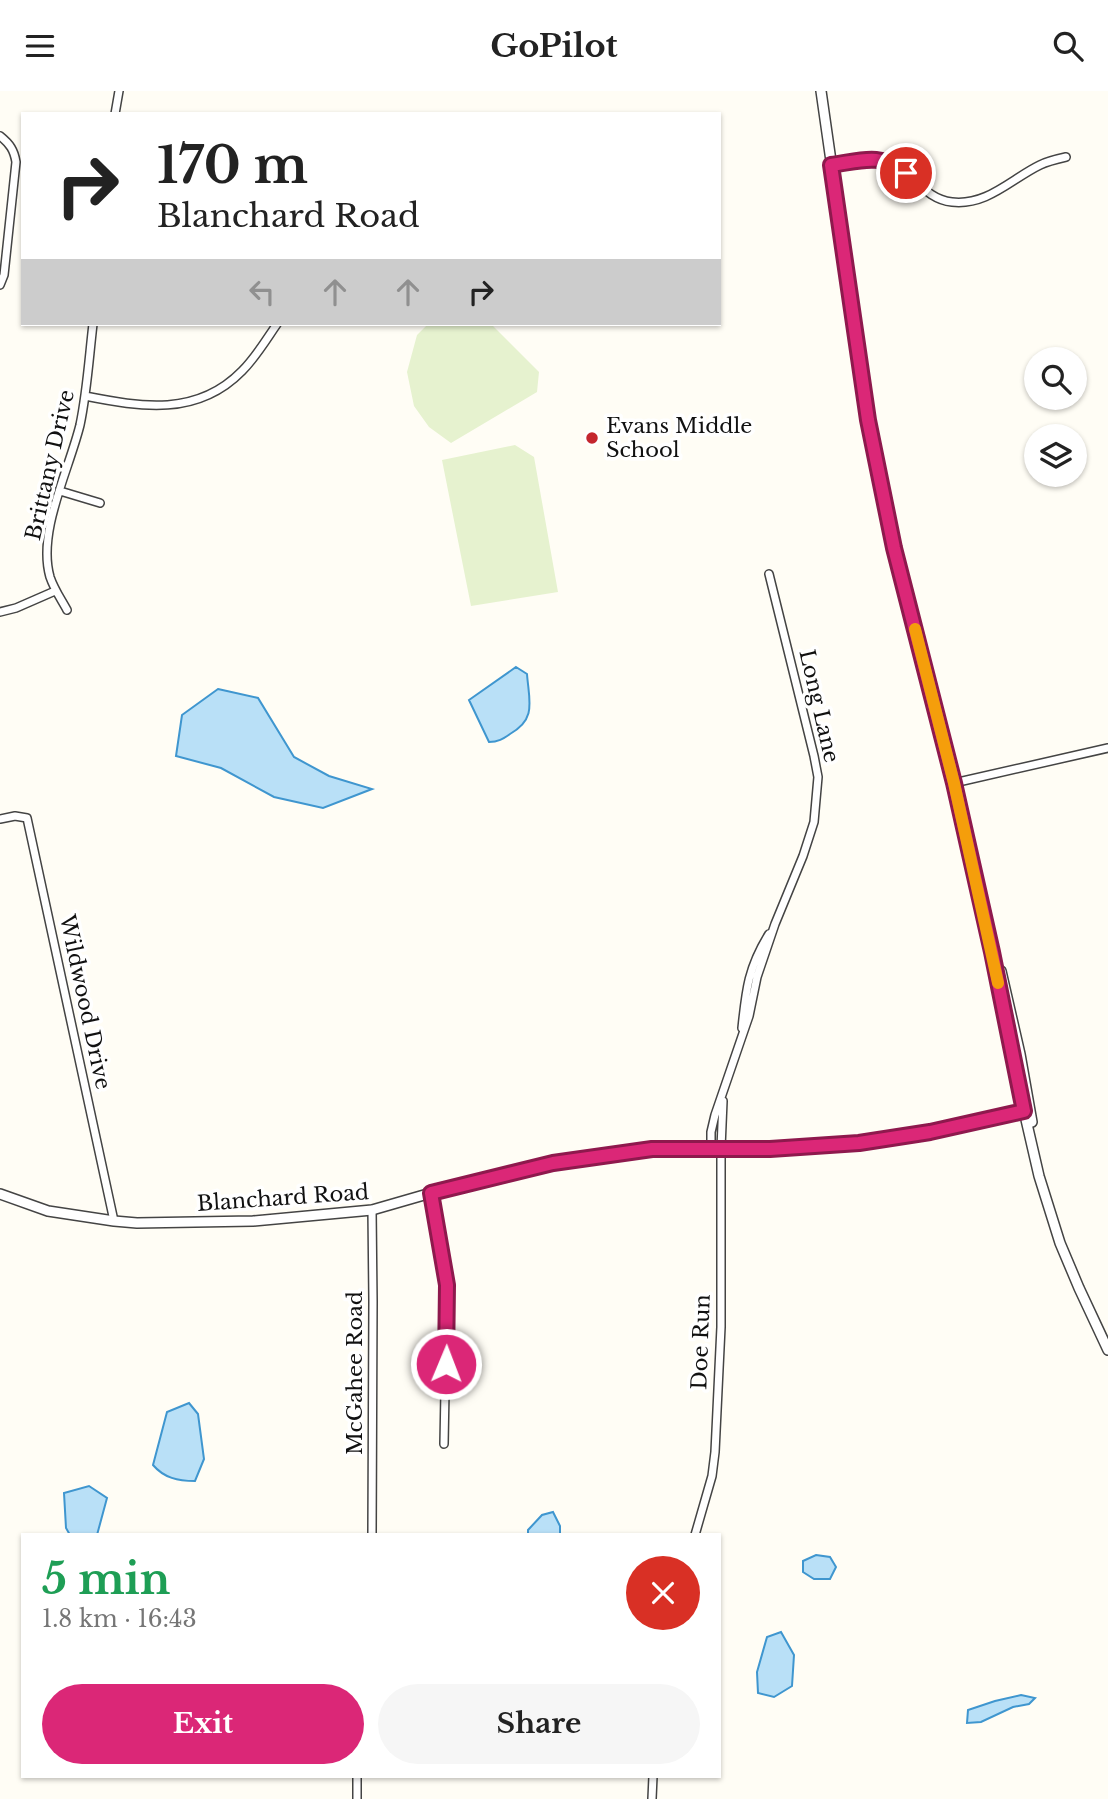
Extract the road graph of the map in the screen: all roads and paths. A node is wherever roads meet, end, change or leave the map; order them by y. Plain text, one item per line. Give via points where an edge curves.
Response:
1 (119, 91) edge
2 (821, 91) edge
3 (115, 112) edge
4 (0, 137) edge
5 (1066, 157) dead end
6 (831, 165) junction
7 (3, 267) edge
8 (0, 285) edge
9 (93, 326) edge
10 (276, 326) edge
11 (85, 395) junction
12 (60, 491) junction
13 (100, 503) dead end
14 (769, 574) dead end
15 (55, 591) junction
16 (67, 610) dead end
17 (0, 612) edge
18 (1108, 748) edge
19 (954, 783) junction
20 (0, 819) edge
21 (992, 952) junction
22 (1024, 1111) junction
23 (716, 1148) junction
24 (1039, 1176) junction
25 (431, 1193) junction
26 (0, 1194) edge
27 (372, 1210) junction
28 (114, 1221) junction
29 (1108, 1350) edge
30 (444, 1444) dead end
31 (372, 1533) edge
32 (696, 1533) edge
33 (357, 1778) edge
34 (653, 1778) edge
35 (357, 1799) edge
36 (652, 1799) edge

1 - 3 street
2 - 6 street
4 - 7 street via 11,145 16,162
5 - 6 street via 1042,163 988,196 968,202 938,199 886,161 865,159
6 - 19 street via 868,420 894,548
7 - 8 street
9 - 11 street, Brittany Drive
10 - 11 street via 242,372 211,394 148,406
11 - 12 street, Brittany Drive
12 - 13 street
12 - 15 street, Brittany Drive via 47,546
14 - 23 street, Long Lane via 818,777 814,822 775,924 748,977 740,1043 724,1091
15 - 16 street, Brittany Drive
15 - 17 street
18 - 19 street
19 - 21 street
20 - 28 street, Wildwood Drive via 27,818
21 - 22 street
21 - 24 street via 1010,1005
22 - 23 street, Blanchard Road via 859,1143
22 - 24 street
23 - 25 street, Blanchard Road via 652,1149 553,1163
23 - 32 street, Doe Run via 721,1327 715,1452
24 - 29 street via 1060,1243
25 - 27 street, Blanchard Road
25 - 30 street via 447,1285
26 - 28 street, Blanchard Road via 48,1211
27 - 28 street, Blanchard Road via 253,1221
27 - 31 street, McGahee Road
33 - 35 street
34 - 36 street

